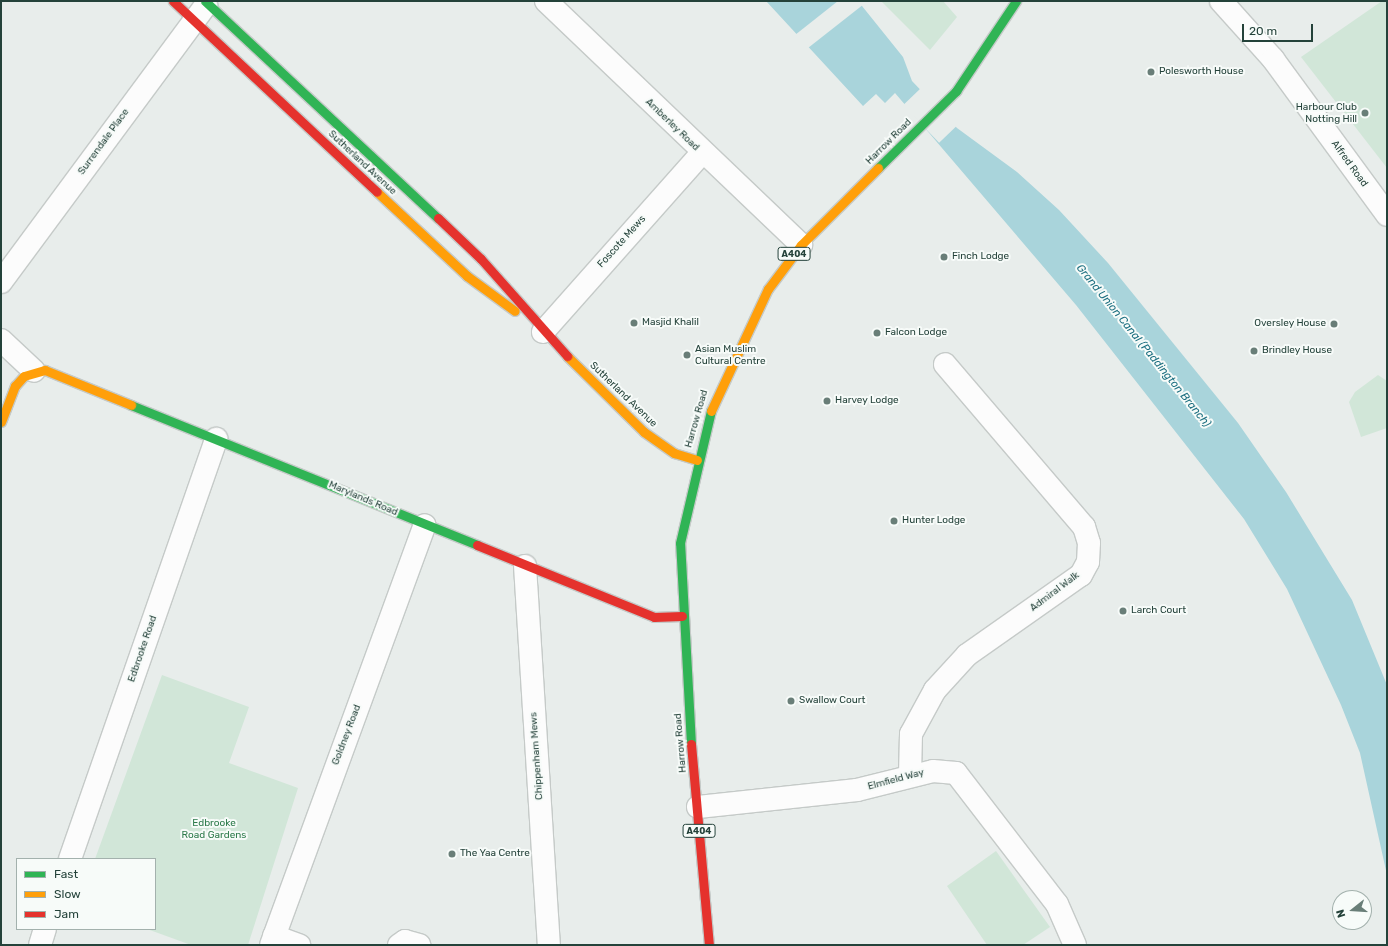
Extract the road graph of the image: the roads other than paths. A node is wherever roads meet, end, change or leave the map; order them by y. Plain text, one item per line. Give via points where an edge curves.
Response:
1 (173, 1) edge
2 (546, 1) edge
3 (1016, 1) edge
4 (1221, 1) edge
5 (206, 2) edge
6 (193, 20) junction
7 (702, 153) junction
8 (1387, 215) edge
9 (801, 245) junction
10 (1, 282) edge
11 (543, 332) junction
12 (1, 340) edge
13 (945, 364) dead end
14 (40, 371) junction
15 (1, 422) edge
16 (216, 439) junction
17 (697, 460) junction
18 (425, 525) junction
19 (525, 566) junction
20 (682, 616) junction
21 (910, 775) junction
22 (698, 808) junction
23 (70, 858) edge
24 (45, 930) edge
25 (273, 940) edge
26 (40, 945) edge
27 (299, 945) edge
28 (399, 945) edge
29 (419, 945) edge
30 (549, 945) edge
31 (709, 945) edge
32 (1075, 945) edge

1 - 6 street, Sutherland Avenue
2 - 7 street, Amberley Road
3 - 9 street, Harrow Road / A404 via 956,91
4 - 8 street, Alfred Road via 1273,59
5 - 6 street, Surrendale Place
5 - 11 street, Sutherland Avenue via 481,259
6 - 10 street, Surrendale Place
6 - 11 street, Sutherland Avenue via 467,276
7 - 9 street, Amberley Road
7 - 11 street, Foscote Mews
9 - 17 street, Harrow Road / A404 via 768,289 735,351 714,398
11 - 17 street, Sutherland Avenue via 644,432 674,453
12 - 14 street, Marylands Road
13 - 21 street, Admiral Walk via 1084,527 1089,543 1088,562 1081,575 967,655 935,690 911,734
14 - 15 street via 15,386
14 - 16 street, Marylands Road
16 - 18 street, Marylands Road
16 - 23 street, Edbrooke Road
17 - 20 street, Harrow Road / A404 via 680,543
18 - 19 street, Marylands Road
18 - 25 street, Goldney Road
19 - 20 street, Marylands Road via 654,617
19 - 30 street, Chippenham Mews
20 - 22 street, Harrow Road / A404
21 - 22 street, Elmfield Way via 857,790
21 - 32 street, Elmfield Way via 949,771 961,777 1057,904
22 - 31 street, Harrow Road / A404
24 - 26 street
25 - 27 street
28 - 29 street via 405,941

